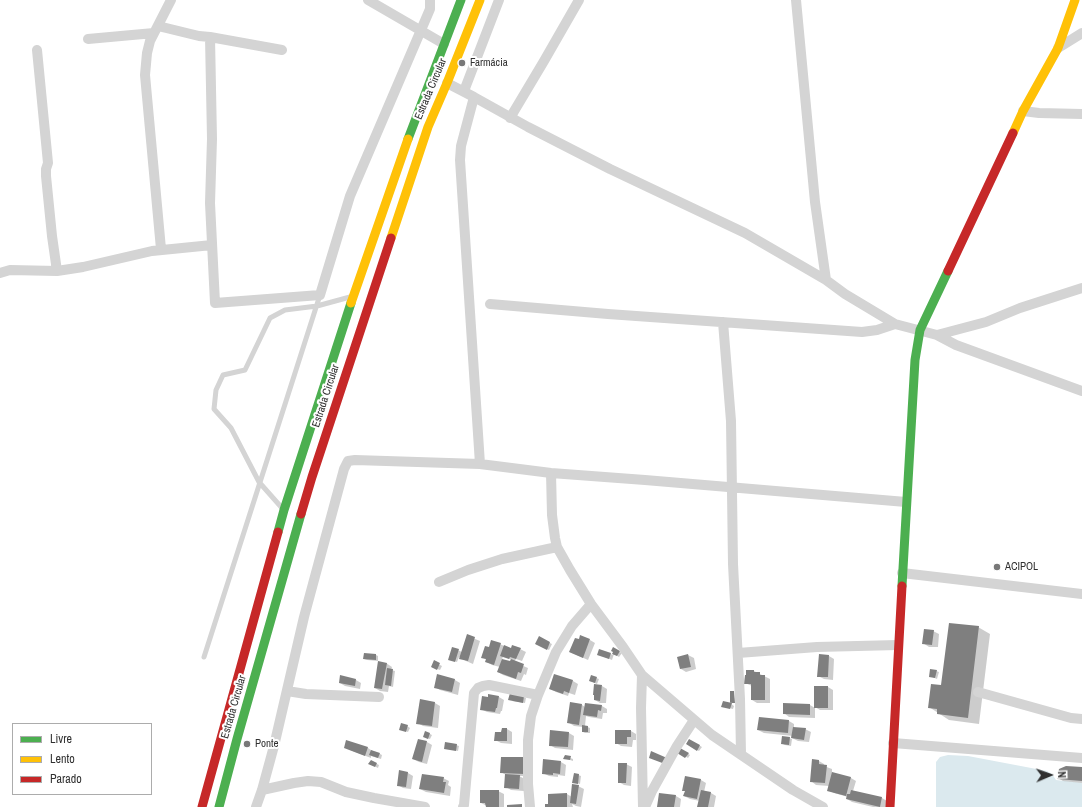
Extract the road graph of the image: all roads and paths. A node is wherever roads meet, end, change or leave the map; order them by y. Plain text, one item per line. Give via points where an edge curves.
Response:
1 (171, 0) edge
2 (368, 0) edge
3 (461, 0) edge
4 (480, 0) edge
5 (499, 0) edge
6 (579, 0) edge
7 (796, 0) edge
8 (1075, 0) edge
9 (431, 3) edge
10 (156, 29) junction
11 (421, 30) junction
12 (1082, 33) edge
13 (210, 37) junction
14 (88, 39) dead end
15 (444, 44) junction
16 (1058, 48) junction
17 (37, 50) dead end
18 (282, 50) dead end
19 (448, 83) junction
20 (464, 91) junction
21 (474, 96) junction
22 (1023, 110) junction
23 (1082, 114) edge
24 (510, 118) junction
25 (212, 245) junction
26 (161, 249) junction
27 (57, 271) junction
28 (0, 273) edge
29 (826, 280) junction
30 (1082, 288) edge
31 (320, 295) junction
32 (353, 296) junction
33 (490, 304) dead end
34 (317, 306) junction
35 (723, 322) junction
36 (895, 324) junction
37 (920, 330) junction
38 (937, 335) junction
39 (1082, 391) edge
40 (480, 464) junction
41 (551, 473) junction
42 (259, 482) junction
43 (732, 488) junction
44 (906, 502) junction
45 (284, 510) junction
46 (558, 547) junction
47 (902, 573) junction
48 (439, 582) dead end
49 (1082, 594) edge
50 (591, 604) junction
51 (898, 645) junction
52 (738, 653) junction
53 (204, 657) dead end
54 (642, 674) junction
55 (287, 691) junction
56 (978, 692) dead end
57 (538, 695) junction
58 (379, 697) dead end
59 (1082, 719) edge
60 (694, 720) junction
61 (893, 744) junction
62 (741, 754) junction
63 (1082, 758) edge
64 (262, 790) junction
65 (202, 807) edge
66 (219, 807) edge
67 (256, 807) edge
68 (425, 807) edge
69 (463, 807) edge
70 (530, 807) edge
71 (644, 807) edge
72 (823, 807) edge
73 (890, 807) edge

1 - 10 street
2 - 11 street
3 - 15 main road, Estrada Circular
4 - 19 main road, Estrada Circular
5 - 20 street
6 - 24 street
7 - 29 street via 815,202
8 - 16 main road
9 - 11 street
10 - 13 street
10 - 14 street
10 - 26 street via 150,41 145,75
11 - 15 street
11 - 31 street via 350,196
12 - 16 street
13 - 18 street
13 - 25 street
15 - 32 main road, Estrada Circular
16 - 22 main road
17 - 27 street via 48,163 46,176
19 - 20 street
19 - 66 main road, Estrada Circular via 428,127 317,463
20 - 21 street
21 - 24 street
21 - 40 street via 461,146 460,160
22 - 23 street
22 - 37 main road
24 - 29 street via 745,233
25 - 26 street
25 - 31 street via 215,303
26 - 27 street
27 - 28 street via 10,270
29 - 36 street
30 - 38 street via 986,322
31 - 34 lane
32 - 34 lane
32 - 45 main road, Estrada Circular
33 - 35 street
34 - 42 lane
34 - 42 lane via 285,310 270,318 245,370 224,375 216,390 214,410 231,428
35 - 36 street via 862,332
35 - 43 street via 731,421
36 - 37 street
37 - 38 street
37 - 44 main road via 915,360
38 - 39 street via 956,345
40 - 41 street
40 - 55 street via 355,460 348,462 304,617
41 - 43 street
41 - 46 street via 552,515
42 - 45 lane
42 - 53 lane
43 - 44 street
43 - 52 street
44 - 47 main road
45 - 65 main road, Estrada Circular
46 - 48 street via 502,559
46 - 50 street
47 - 49 street
47 - 51 main road
50 - 54 street
50 - 57 street via 572,626 556,652
51 - 52 street via 817,647
51 - 61 main road
52 - 62 street
54 - 60 street
54 - 71 street
55 - 58 street
55 - 64 street
56 - 59 street
57 - 69 street via 489,685 478,688 474,693
57 - 70 street via 531,716 528,740
60 - 62 street
60 - 71 street
61 - 63 street
61 - 73 main road
62 - 72 street via 793,790
64 - 67 street
64 - 68 street via 308,781 320,782 346,792

